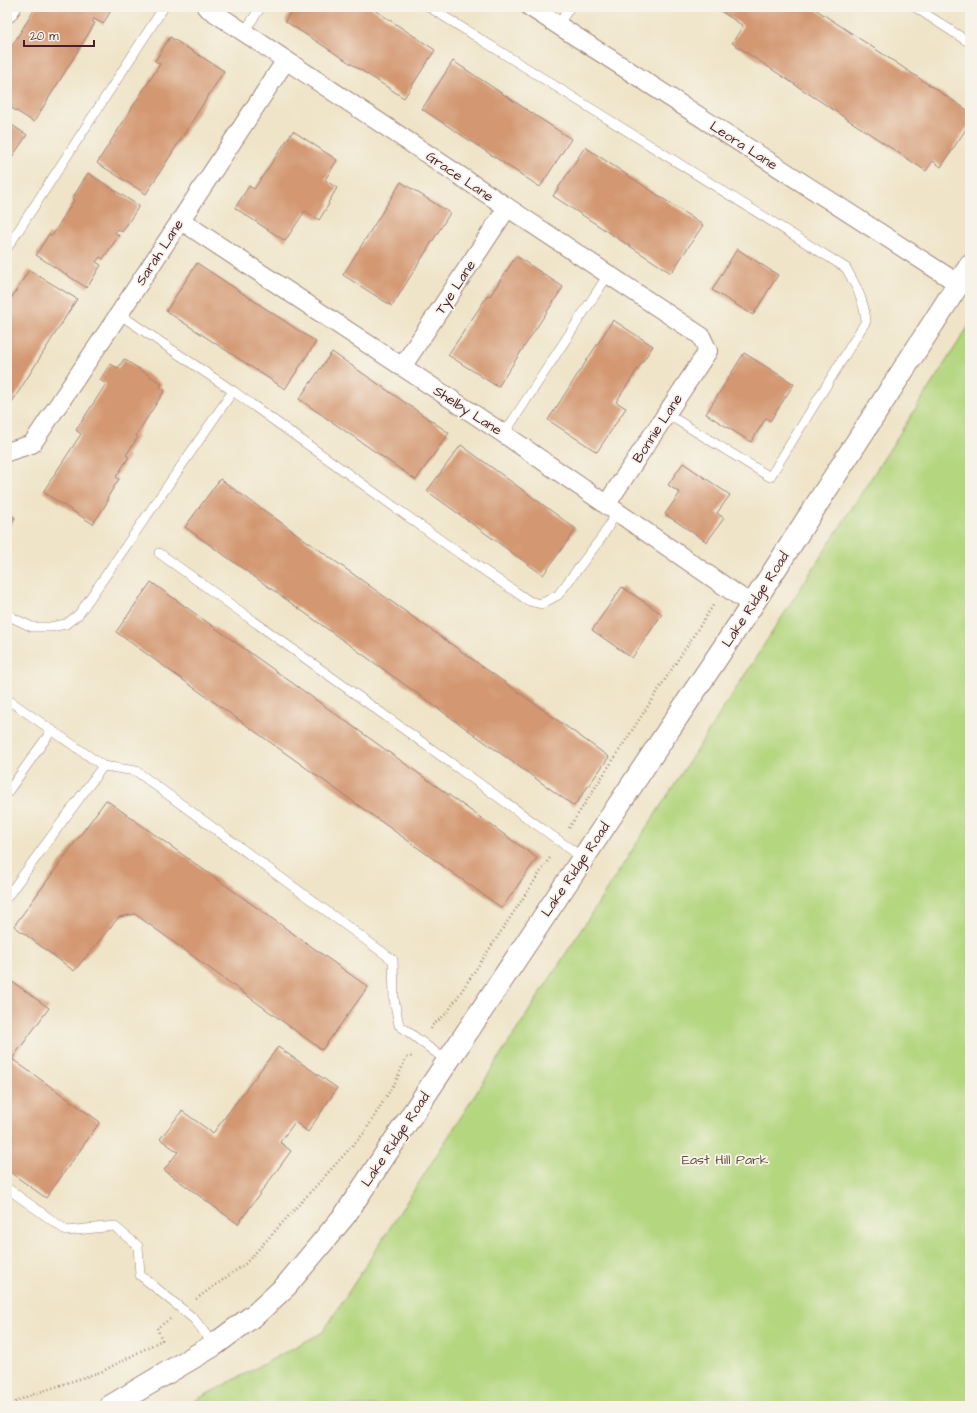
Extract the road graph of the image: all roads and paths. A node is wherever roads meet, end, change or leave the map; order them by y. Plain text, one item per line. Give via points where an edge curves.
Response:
1 (12, 7) edge
2 (164, 7) edge
3 (206, 7) edge
4 (261, 7) edge
5 (429, 7) edge
6 (530, 7) edge
7 (570, 7) edge
8 (915, 7) edge
9 (7, 14) edge
10 (558, 25) junction
11 (244, 32) junction
12 (970, 43) edge
13 (286, 60) junction
14 (507, 208) junction
15 (180, 220) junction
16 (7, 248) edge
17 (608, 274) junction
18 (964, 275) edge
19 (119, 314) junction
20 (708, 351) joint
21 (402, 366) junction
22 (233, 391) junction
23 (666, 414) junction
24 (504, 434) junction
25 (7, 452) edge
26 (612, 508) junction
27 (159, 553) dead end
28 (752, 605) junction
29 (7, 614) edge
30 (7, 698) edge
31 (52, 730) junction
32 (102, 766) junction
33 (7, 792) edge
34 (583, 858) junction
35 (7, 897) edge
36 (447, 1061) junction
37 (7, 1188) edge
38 (214, 1345) junction
39 (110, 1406) edge

1 - 9 street
2 - 16 lane
3 - 11 street, Grace Lane
4 - 11 lane
5 - 23 lane via 846,268 865,306 866,321 770,477
6 - 10 street, Leora Lane
7 - 10 lane
8 - 12 lane
10 - 18 street, Leora Lane
11 - 13 street, Grace Lane
13 - 14 street, Grace Lane
13 - 15 street, Sarah Lane
14 - 17 street, Grace Lane
14 - 21 street, Tye Lane
15 - 19 street, Sarah Lane
15 - 21 street, Shelby Lane
17 - 20 street, Grace Lane via 701,336
17 - 24 lane
18 - 28 street, Lake Ridge Road
19 - 22 lane
19 - 25 street, Sarah Lane via 32,444
20 - 23 street, Bonnie Lane
21 - 24 street, Shelby Lane
22 - 26 lane via 529,601 541,604 558,595 602,537
22 - 29 lane via 79,614 66,624 32,627
23 - 26 street, Bonnie Lane
24 - 26 street, Shelby Lane
26 - 28 street, Shelby Lane
27 - 34 lane
28 - 34 street, Lake Ridge Road
30 - 31 lane
31 - 32 lane
31 - 33 lane
32 - 35 lane
32 - 36 lane via 136,771 393,960 394,999 399,1025
34 - 36 street, Lake Ridge Road
36 - 38 street, Lake Ridge Road via 345,1215 286,1286 257,1313
37 - 38 lane via 67,1231 114,1226 138,1246 140,1275 194,1319
38 - 39 street, Lake Ridge Road

